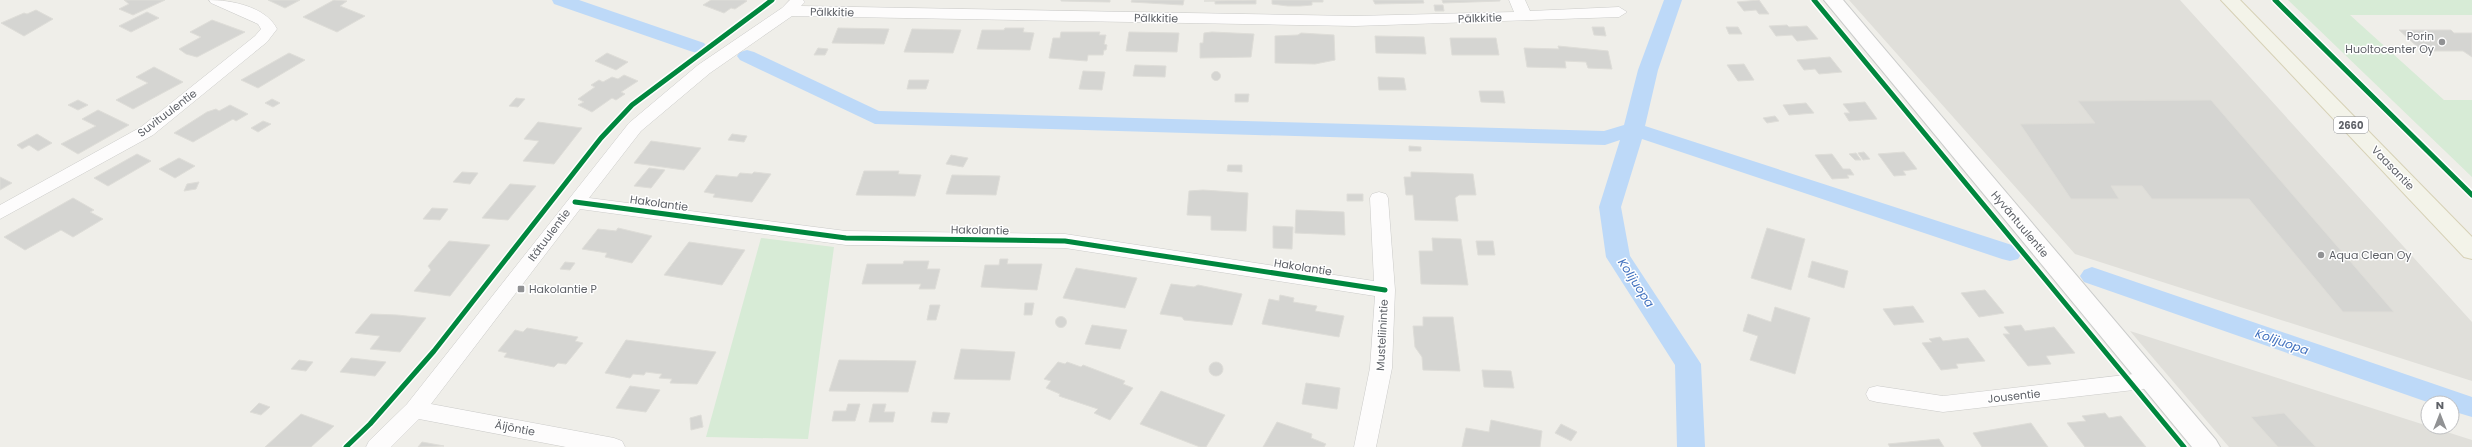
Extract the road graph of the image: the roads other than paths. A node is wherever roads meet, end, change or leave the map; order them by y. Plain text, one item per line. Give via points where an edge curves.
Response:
1 (217, 0) edge
2 (1517, 0) edge
3 (1833, 0) edge
4 (2230, 0) edge
5 (794, 5) edge
6 (1619, 12) dead end
7 (1524, 16) junction
8 (1379, 198) dead end
9 (575, 202) junction
10 (0, 213) edge
11 (2472, 250) edge
12 (1385, 290) junction
13 (2151, 380) junction
14 (1877, 394) dead end
15 (415, 410) junction
16 (377, 447) edge
17 (614, 447) edge
18 (1365, 447) edge
19 (2207, 447) edge

1 - 10 street, Suvituulentie via 265,21 269,29 262,39 147,131
2 - 7 street
3 - 13 street, Hyväntuulentie
4 - 11 main road, Vaasantie / 2660
5 - 7 street, Pälkkitie via 1355,21
5 - 9 street, Itätuulentie via 704,69 635,127
6 - 7 street, Pälkkitie
8 - 12 street, Musteliinintie
9 - 12 street, Hakolantie via 846,238 1065,240
9 - 15 street, Itätuulentie
12 - 18 street, Musteliinintie via 1381,368
13 - 14 street, Jousentie via 1943,404
13 - 19 street, Hyväntuulentie
15 - 16 street, Itätuulentie
15 - 17 street, Äijöntie

